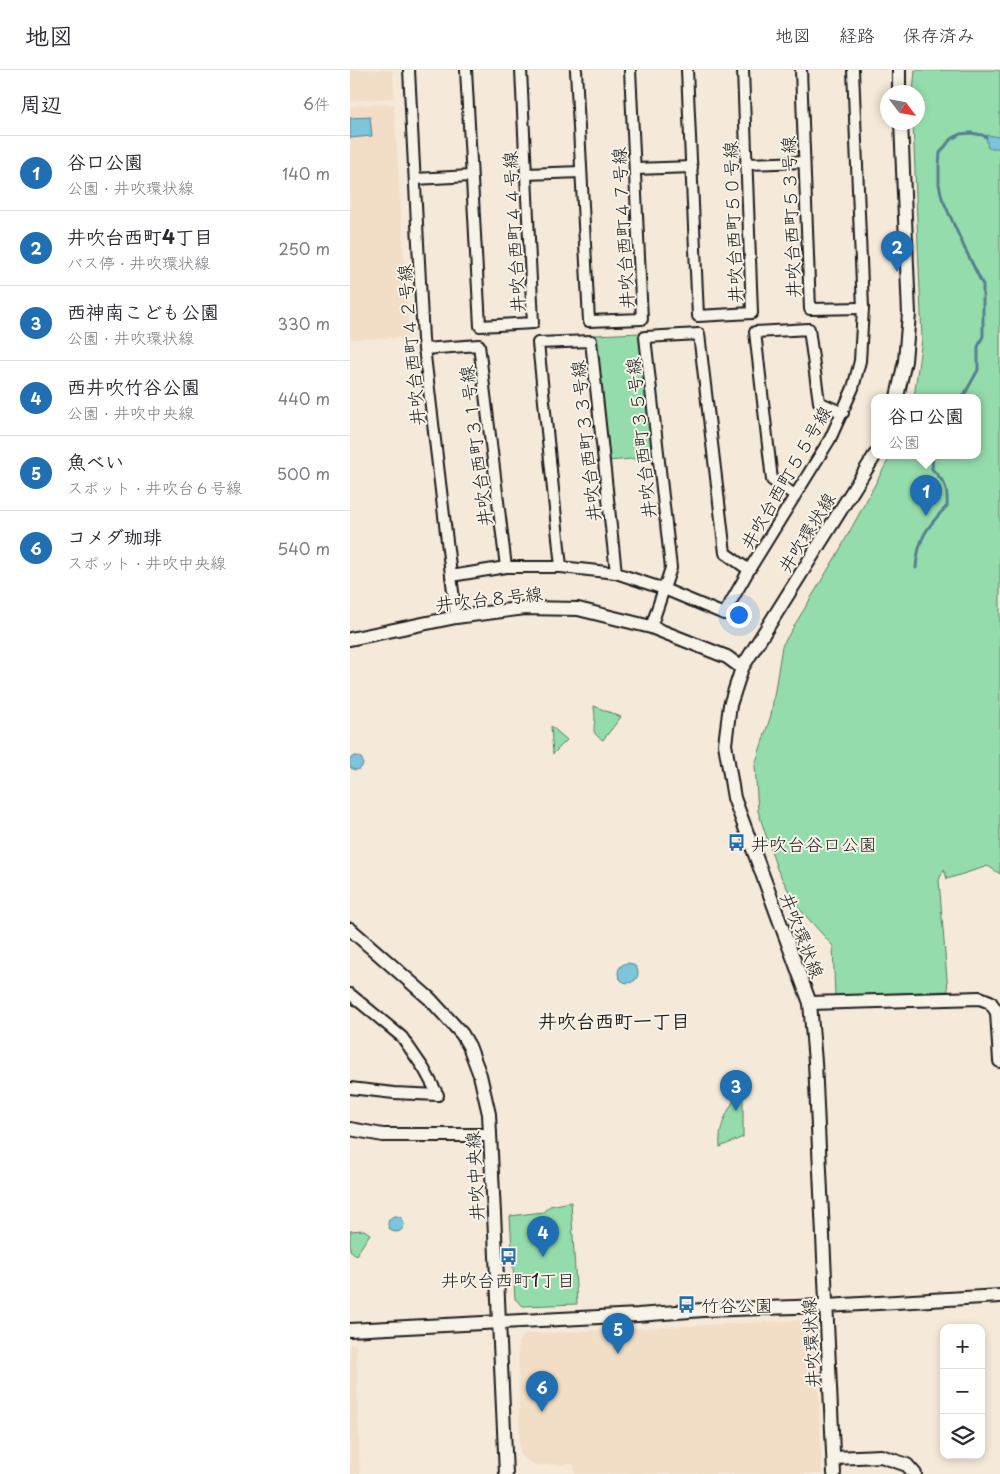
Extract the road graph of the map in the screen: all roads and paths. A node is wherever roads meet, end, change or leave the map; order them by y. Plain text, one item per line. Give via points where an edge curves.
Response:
1 (409, 70) edge
2 (466, 70) edge
3 (521, 70) edge
4 (576, 70) edge
5 (630, 70) edge
6 (687, 70) edge
7 (743, 70) edge
8 (801, 70) edge
9 (853, 70) edge
10 (899, 70) edge
11 (899, 85) edge
12 (901, 130) edge
13 (804, 162) junction
14 (746, 164) junction
15 (692, 167) junction
16 (635, 169) junction
17 (581, 172) junction
18 (526, 174) junction
19 (471, 176) junction
20 (415, 179) junction
21 (863, 308) junction
22 (424, 348) junction
23 (897, 394) edge
24 (843, 413) junction
25 (873, 459) edge
26 (796, 495) junction
27 (506, 567) junction
28 (561, 567) junction
29 (749, 570) junction
30 (616, 573) junction
31 (451, 576) junction
32 (664, 589) junction
33 (456, 617) junction
34 (651, 626) junction
35 (350, 639) edge
36 (742, 668) junction
37 (350, 928) edge
38 (351, 997) edge
39 (810, 1003) junction
40 (1000, 1061) edge
41 (351, 1085) edge
42 (350, 1129) edge
43 (490, 1134) junction
44 (1000, 1296) edge
45 (826, 1306) junction
46 (499, 1322) junction
47 (350, 1330) edge
48 (834, 1458) junction
49 (506, 1474) edge
50 (834, 1474) edge
51 (915, 1474) edge

1 - 20 street, 井吹台西町４２号線
2 - 19 street, 井吹台西町４４号線
3 - 18 street, 井吹台西町４４号線
4 - 17 street, 井吹台西町４７号線
5 - 16 street, 井吹台西町４７号線
6 - 15 street, 井吹台西町５０号線
7 - 14 street, 井吹台西町５０号線
8 - 13 street, 井吹台西町５３号線
9 - 21 street, 井吹台西町５５号線
10 - 11 street
12 - 23 street via 909,314 906,361
13 - 14 street
13 - 21 street, 井吹台西町５３号線 via 810,309
14 - 15 street, 井吹台西町５０号線 via 752,313 707,316 698,316
15 - 16 street
16 - 17 street, 井吹台西町４７号線 via 642,319 589,321
17 - 18 street
18 - 19 street, 井吹台西町４４号線 via 534,323 480,326
19 - 20 street
20 - 22 street, 井吹台西町４２号線
21 - 24 street, 井吹台西町５５号線 via 860,361
22 - 27 street, 井吹台西町３１号線 via 479,345
22 - 31 street, 井吹台西町４２号線
24 - 26 street, 井吹台西町５５号線
24 - 26 street via 819,402 809,329 756,332 772,480
25 - 36 street, 井吹環状線
26 - 29 street, 井吹台西町５５号線
27 - 28 street, 井吹台西町５５号線
27 - 31 street, 井吹台西町５５号線
28 - 30 street, 井吹台西町５５号線
28 - 30 street, 井吹台西町３３号線 via 538,344 591,341
29 - 32 street, 井吹台西町５５号線 via 724,614
29 - 32 street, 井吹台西町３５号線 via 726,553 699,334 645,337 671,568
30 - 32 street, 井吹台西町５５号線
31 - 33 street, 井吹台西町４２号線
32 - 34 street, 井吹台西町３５号線
33 - 34 street, 井吹台８号線 via 525,608 578,609
33 - 35 street, 井吹台８号線
34 - 36 street, 井吹台８号線 via 727,657
36 - 39 street, 井吹環状線 via 730,705 725,744 734,798
37 - 43 street, 井吹中央線 via 430,999 462,1034 480,1075
38 - 41 street via 402,1037 438,1094 394,1093
39 - 40 street via 980,998 990,1002 997,1012
39 - 45 street, 井吹環状線
42 - 43 street via 383,1135
43 - 46 street, 井吹中央線
44 - 45 street
45 - 46 street
45 - 48 street, 井吹環状線
46 - 47 street
46 - 49 street, 井吹中央線
48 - 50 street, 井吹環状線
48 - 51 street via 881,1456 907,1465

